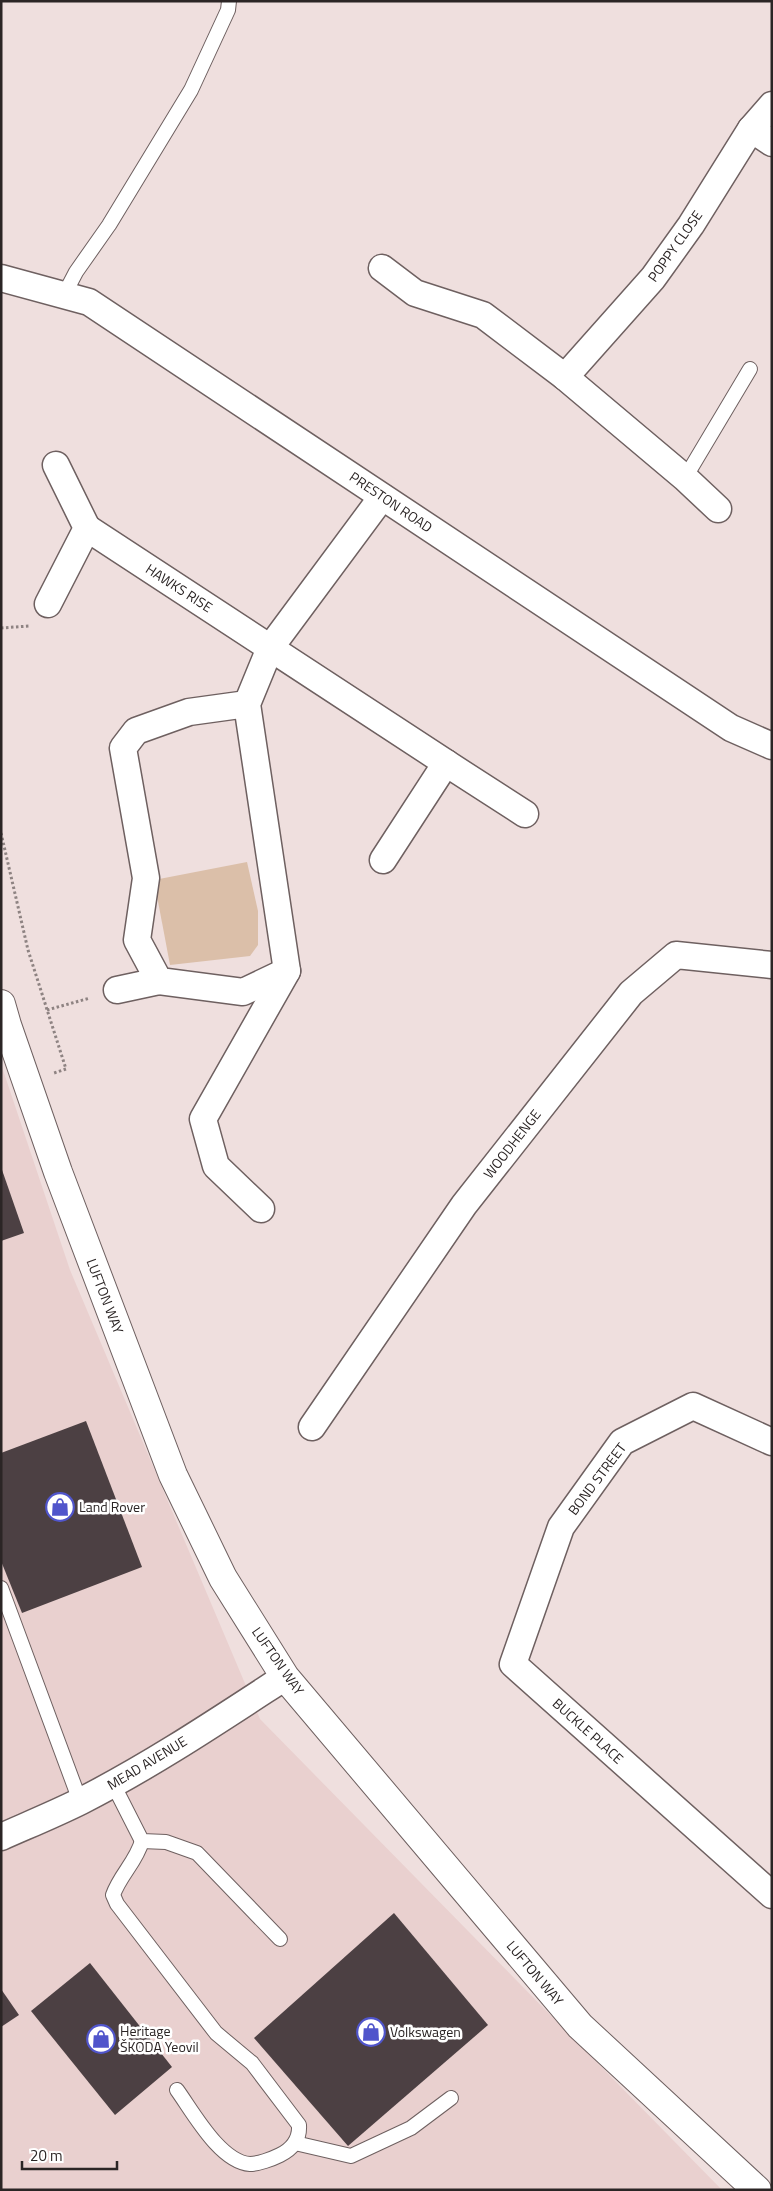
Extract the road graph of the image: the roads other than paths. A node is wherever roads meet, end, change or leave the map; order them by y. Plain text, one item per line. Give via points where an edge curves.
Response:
1 (229, 1) edge
2 (772, 105) edge
3 (762, 136) edge
4 (382, 268) dead end
5 (1, 278) edge
6 (64, 295) junction
7 (750, 370) dead end
8 (565, 377) junction
9 (56, 465) dead end
10 (685, 478) junction
11 (382, 497) junction
12 (718, 509) dead end
13 (87, 528) junction
14 (48, 604) dead end
15 (270, 648) junction
16 (247, 704) junction
17 (772, 746) edge
18 (446, 763) junction
19 (525, 814) dead end
20 (383, 860) dead end
21 (772, 965) edge
22 (287, 971) junction
23 (159, 981) junction
24 (117, 990) road end
25 (3, 1018) edge
26 (261, 1209) dead end
27 (312, 1428) dead end
28 (772, 1442) edge
29 (561, 1528) joint
30 (1, 1588) edge
31 (285, 1677) junction
32 (113, 1784) junction
33 (80, 1801) junction
34 (1, 1837) edge
35 (142, 1841) junction
36 (772, 1895) edge
37 (280, 1939) dead end
38 (177, 2090) dead end
39 (451, 2098) dead end
40 (295, 2143) junction
41 (756, 2190) edge

1 - 6 lane via 228,10 191,90
2 - 3 street, POPPY CLOSE
3 - 8 street, POPPY CLOSE via 653,278
4 - 8 street via 415,293 483,315
5 - 6 street, PRESTON ROAD
6 - 11 street, PRESTON ROAD via 89,302
7 - 10 lane
8 - 10 street
9 - 13 street
10 - 12 street
11 - 15 street
11 - 17 street, PRESTON ROAD via 731,728
13 - 14 street
13 - 15 street, HAWKS RISE
15 - 16 street
15 - 18 street, HAWKS RISE
16 - 22 street
16 - 23 street via 189,712 136,731 123,748 146,878 137,940
18 - 19 street, HAWKS RISE
18 - 20 street
21 - 27 street, WOODHENGE via 676,955 631,993 464,1205
22 - 23 street via 243,992
22 - 26 street via 204,1119 216,1166
23 - 24 street
25 - 31 street, LUFTON WAY via 173,1475 223,1578
28 - 29 street, BOND STREET via 693,1406 622,1442
29 - 36 street, BUCKLE PLACE via 513,1664
30 - 33 lane
31 - 32 street, MEAD AVENUE
31 - 41 street, LUFTON WAY via 580,2026
32 - 33 street, MEAD AVENUE
32 - 35 lane
33 - 34 street, MEAD AVENUE
35 - 37 lane via 166,1842 197,1853
35 - 40 lane via 139,1854 117,1885 113,1895 116,1904 216,2034 252,2063 299,2125
38 - 40 lane via 219,2147 235,2159 250,2164 265,2160 287,2152
39 - 40 lane via 410,2128 350,2156

